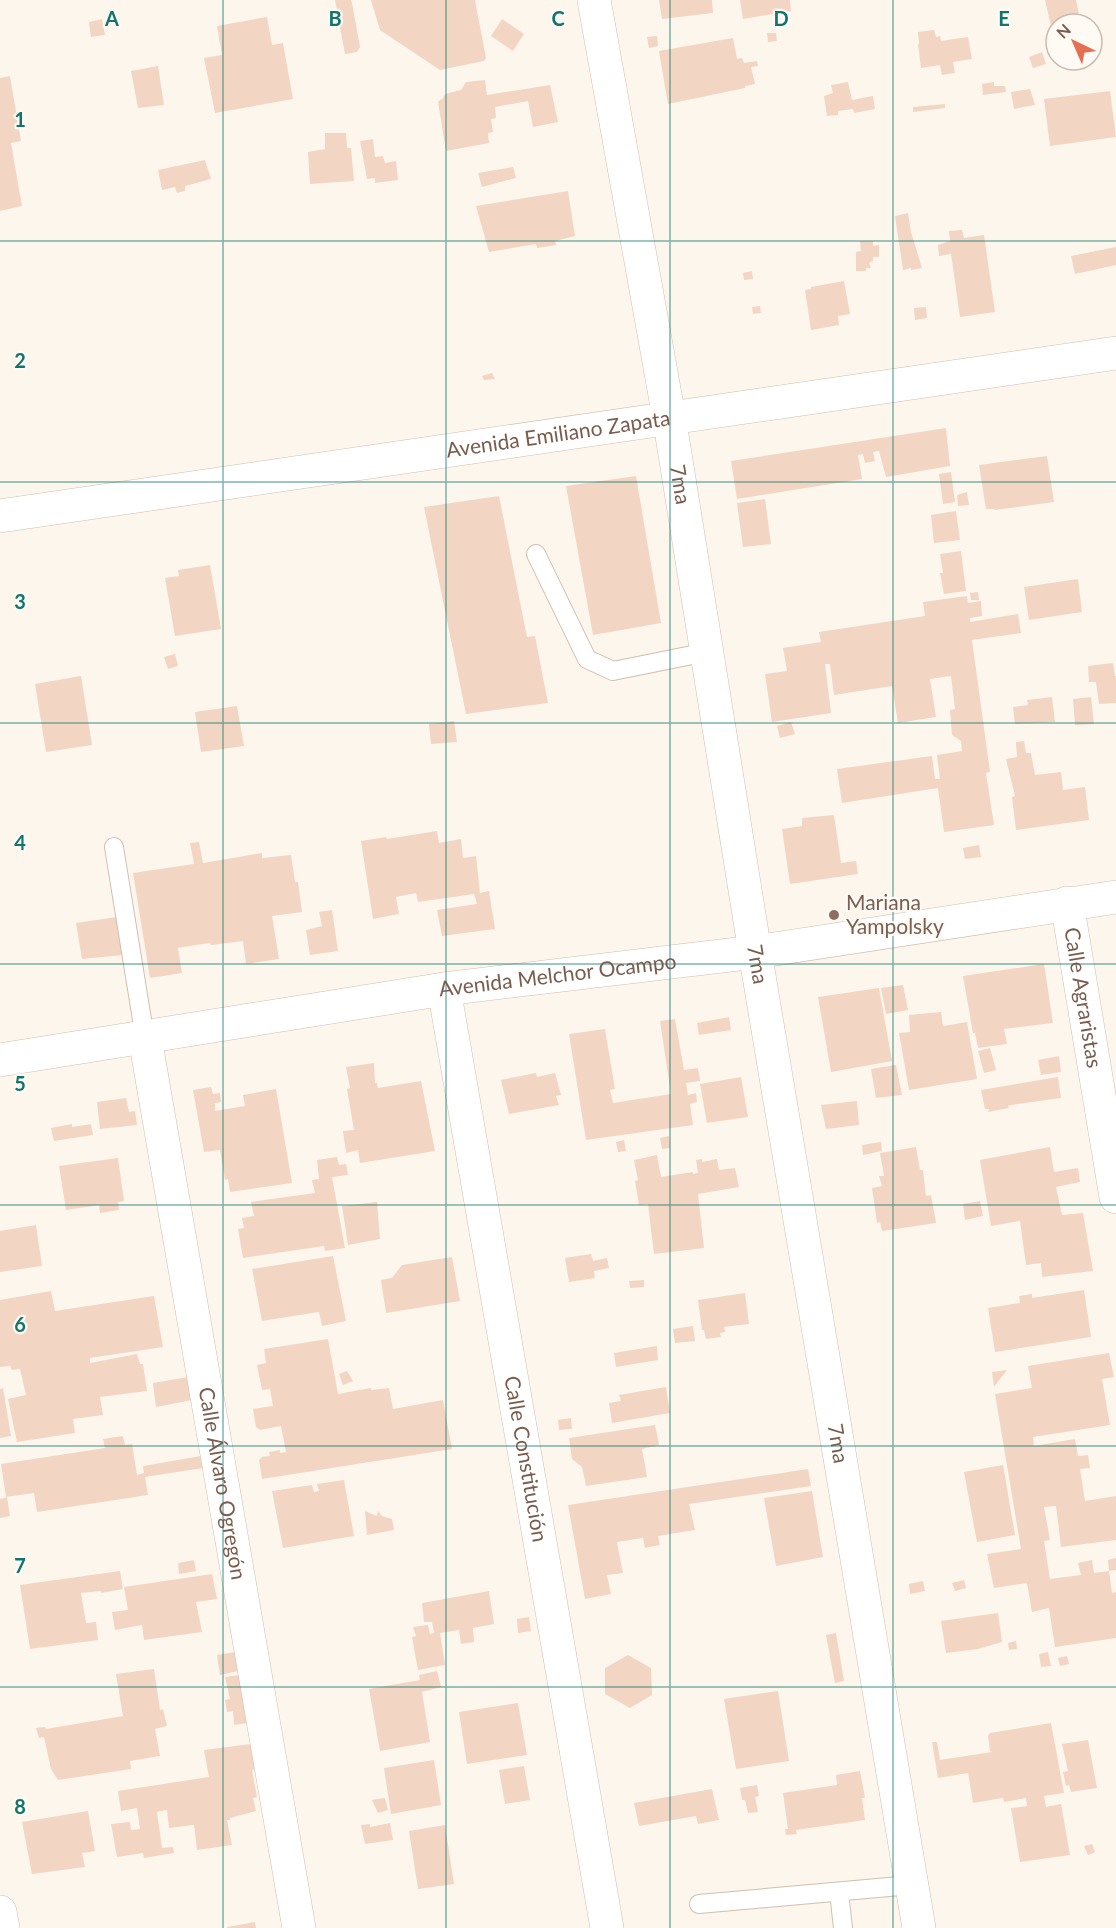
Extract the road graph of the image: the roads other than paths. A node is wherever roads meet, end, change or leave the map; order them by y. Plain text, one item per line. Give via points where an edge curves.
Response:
1 (594, 0) edge
2 (1116, 353) edge
3 (669, 417) junction
4 (0, 516) edge
5 (536, 554) dead end
6 (707, 651) junction
7 (114, 847) dead end
8 (1116, 897) edge
9 (1067, 903) junction
10 (755, 952) junction
11 (444, 989) junction
12 (145, 1038) junction
13 (0, 1060) edge
14 (1116, 1197) edge
15 (912, 1885) junction
16 (839, 1892) junction
17 (699, 1904) dead end
18 (0, 1912) edge
19 (3, 1928) edge
20 (299, 1928) edge
21 (607, 1928) edge
22 (843, 1928) edge
23 (919, 1928) edge

1 - 3 street, 7ma
2 - 3 street, Avenida Emiliano Zapata
3 - 4 street, Avenida Emiliano Zapata
3 - 6 street, 7ma
5 - 6 lane via 587,659 613,671
6 - 10 street, 7ma
7 - 12 lane
8 - 9 street, Avenida Melchor Ocampo
9 - 10 street, Avenida Melchor Ocampo
9 - 14 street, Calle Agraristas
10 - 11 street, Avenida Melchor Ocampo
10 - 15 street, 7ma
11 - 12 street, Avenida Melchor Ocampo
11 - 21 street, Calle Constitución
12 - 13 street, Avenida Melchor Ocampo
12 - 20 street, Calle Álvaro Ogregón
15 - 16 lane
15 - 23 street, 7ma
16 - 17 lane
16 - 22 lane
18 - 19 street

